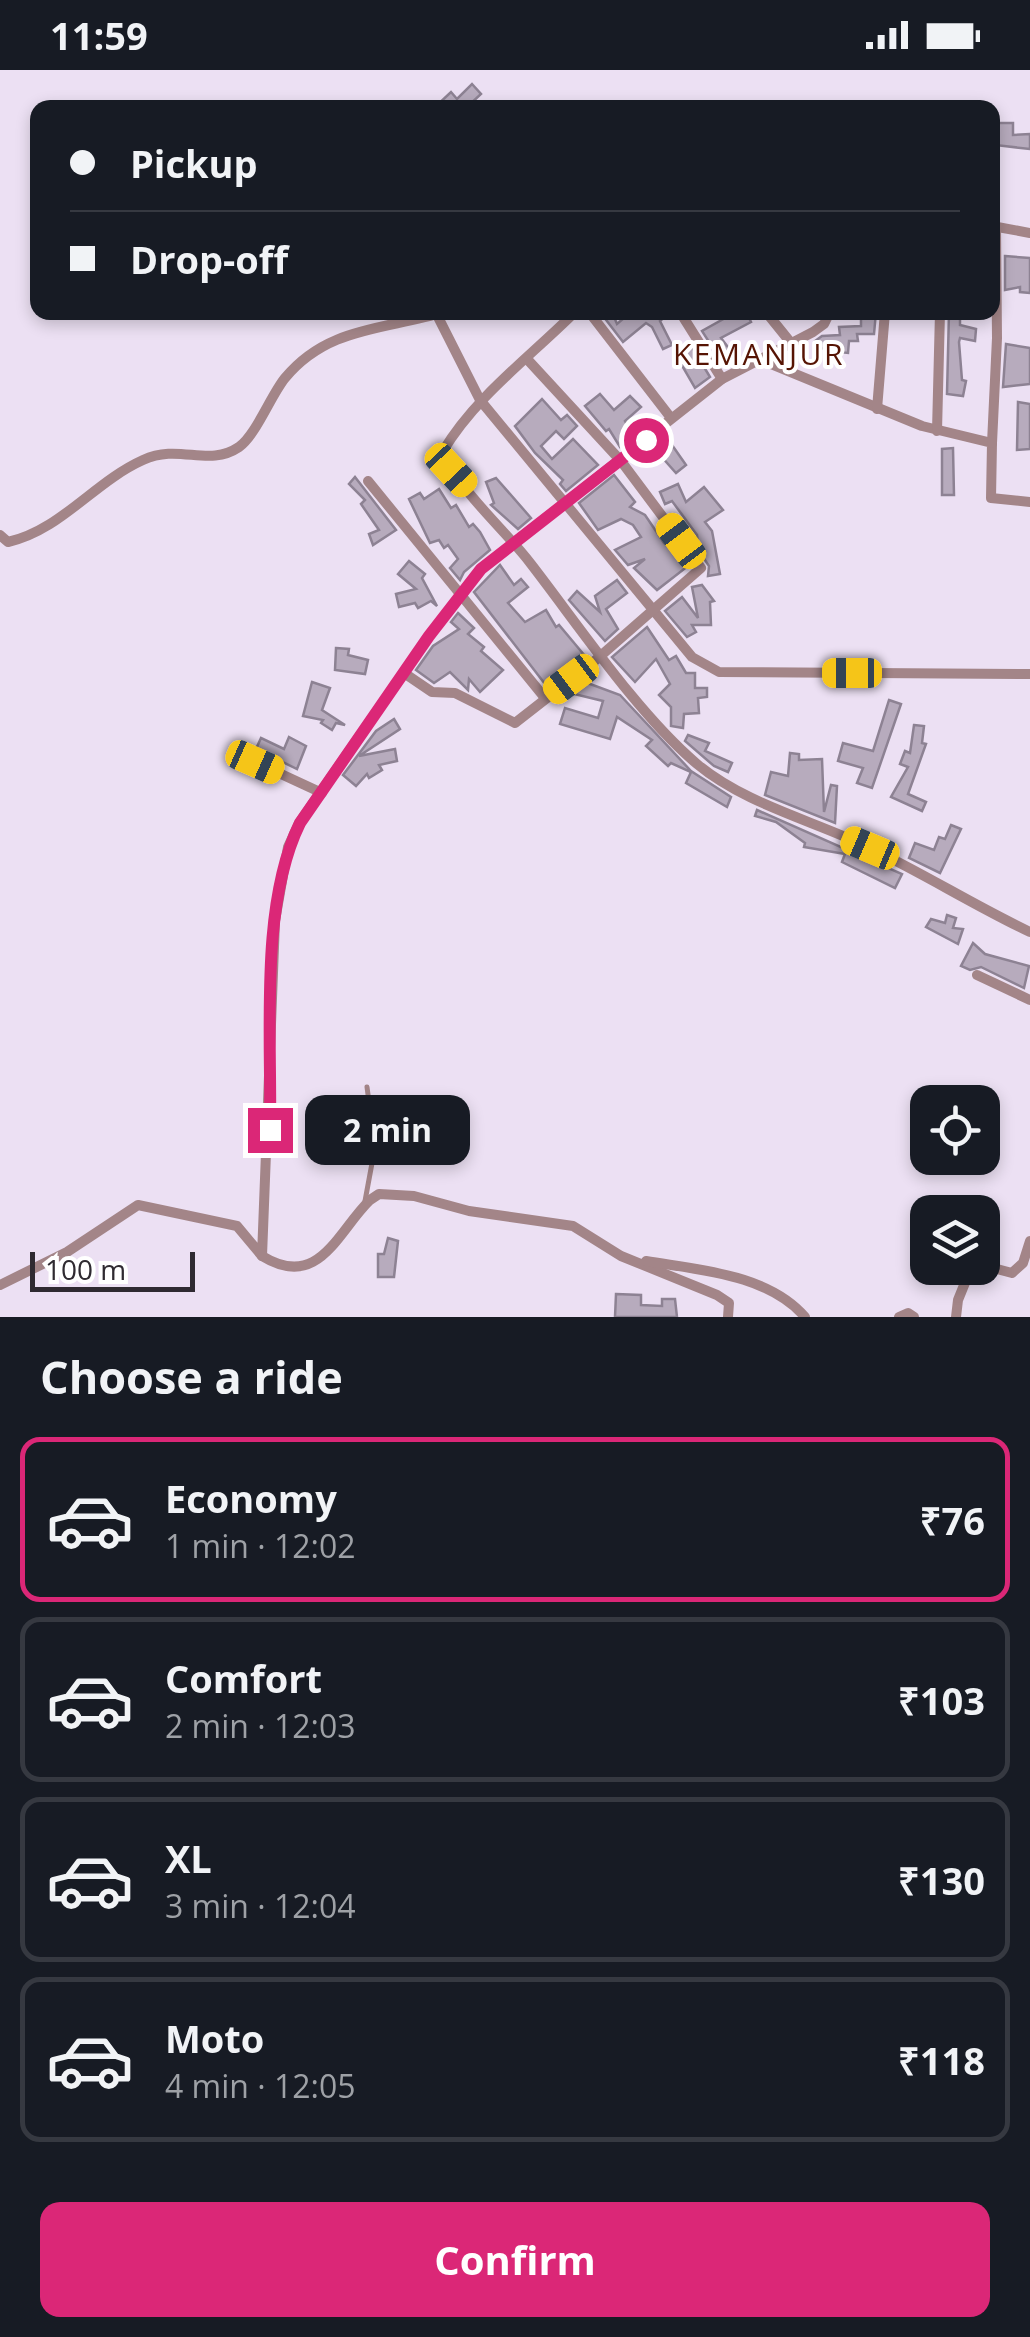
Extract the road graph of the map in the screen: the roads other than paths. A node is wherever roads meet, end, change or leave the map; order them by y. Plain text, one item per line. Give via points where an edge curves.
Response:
1 (1000, 228) edge
2 (1030, 233) edge
3 (414, 320) edge
4 (443, 320) edge
5 (568, 320) edge
6 (595, 320) edge
7 (685, 320) edge
8 (772, 320) edge
9 (826, 320) edge
10 (884, 320) edge
11 (940, 320) edge
12 (997, 320) edge
13 (790, 344) junction
14 (756, 358) junction
15 (527, 359) junction
16 (722, 379) junction
17 (480, 400) junction
18 (878, 409) junction
19 (671, 418) junction
20 (937, 431) junction
21 (992, 442) junction
22 (621, 461) junction
23 (368, 481) dead end
24 (1030, 502) edge
25 (563, 503) junction
26 (0, 535) edge
27 (514, 542) junction
28 (460, 594) junction
29 (654, 611) junction
30 (601, 656) junction
31 (404, 673) junction
32 (1030, 674) edge
33 (544, 698) junction
34 (255, 762) dead end
35 (322, 792) junction
36 (1030, 932) edge
37 (977, 975) dead end
38 (1030, 1000) edge
39 (367, 1086) dead end
40 (365, 1204) junction
41 (1030, 1241) edge
42 (262, 1256) junction
43 (620, 1256) junction
44 (632, 1261) junction
45 (648, 1261) junction
46 (1000, 1269) edge
47 (0, 1285) edge
48 (964, 1285) edge
49 (728, 1317) edge
50 (805, 1317) edge
51 (899, 1317) edge
52 (914, 1317) edge
53 (956, 1317) edge

1 - 2 street
3 - 26 street via 329,340 286,376 240,446 210,458 173,450 142,460 34,536 8,542
4 - 17 street
5 - 15 street
6 - 19 street
7 - 16 street
8 - 13 street
9 - 13 street
10 - 18 street
11 - 20 street
12 - 21 street
13 - 14 street
14 - 16 street
14 - 18 street
15 - 17 street
15 - 22 street
16 - 19 street
17 - 25 street
17 - 27 street via 443,451 451,470
18 - 20 street
19 - 22 street
20 - 21 street
21 - 24 street via 991,498
22 - 25 street
22 - 29 street via 701,568
23 - 28 street
25 - 27 street
25 - 29 street
27 - 28 street
27 - 30 street
28 - 31 street
28 - 33 street
29 - 30 street
29 - 32 street via 692,658 720,672
30 - 33 street
30 - 36 street via 696,763 727,786 870,848
31 - 33 street via 432,692 455,693 515,723
31 - 35 street
34 - 35 street
35 - 42 street via 294,835 280,881
37 - 38 street
39 - 40 lane via 375,1147
40 - 42 street via 316,1262 292,1266
40 - 43 street via 379,1194 414,1196 557,1222 592,1235
41 - 46 street via 1023,1264 1012,1273
42 - 47 street via 238,1226 138,1205 67,1252
43 - 44 street
43 - 45 street
44 - 45 street
44 - 49 street via 717,1295 728,1303
45 - 50 street via 752,1283
48 - 53 street
51 - 52 street

